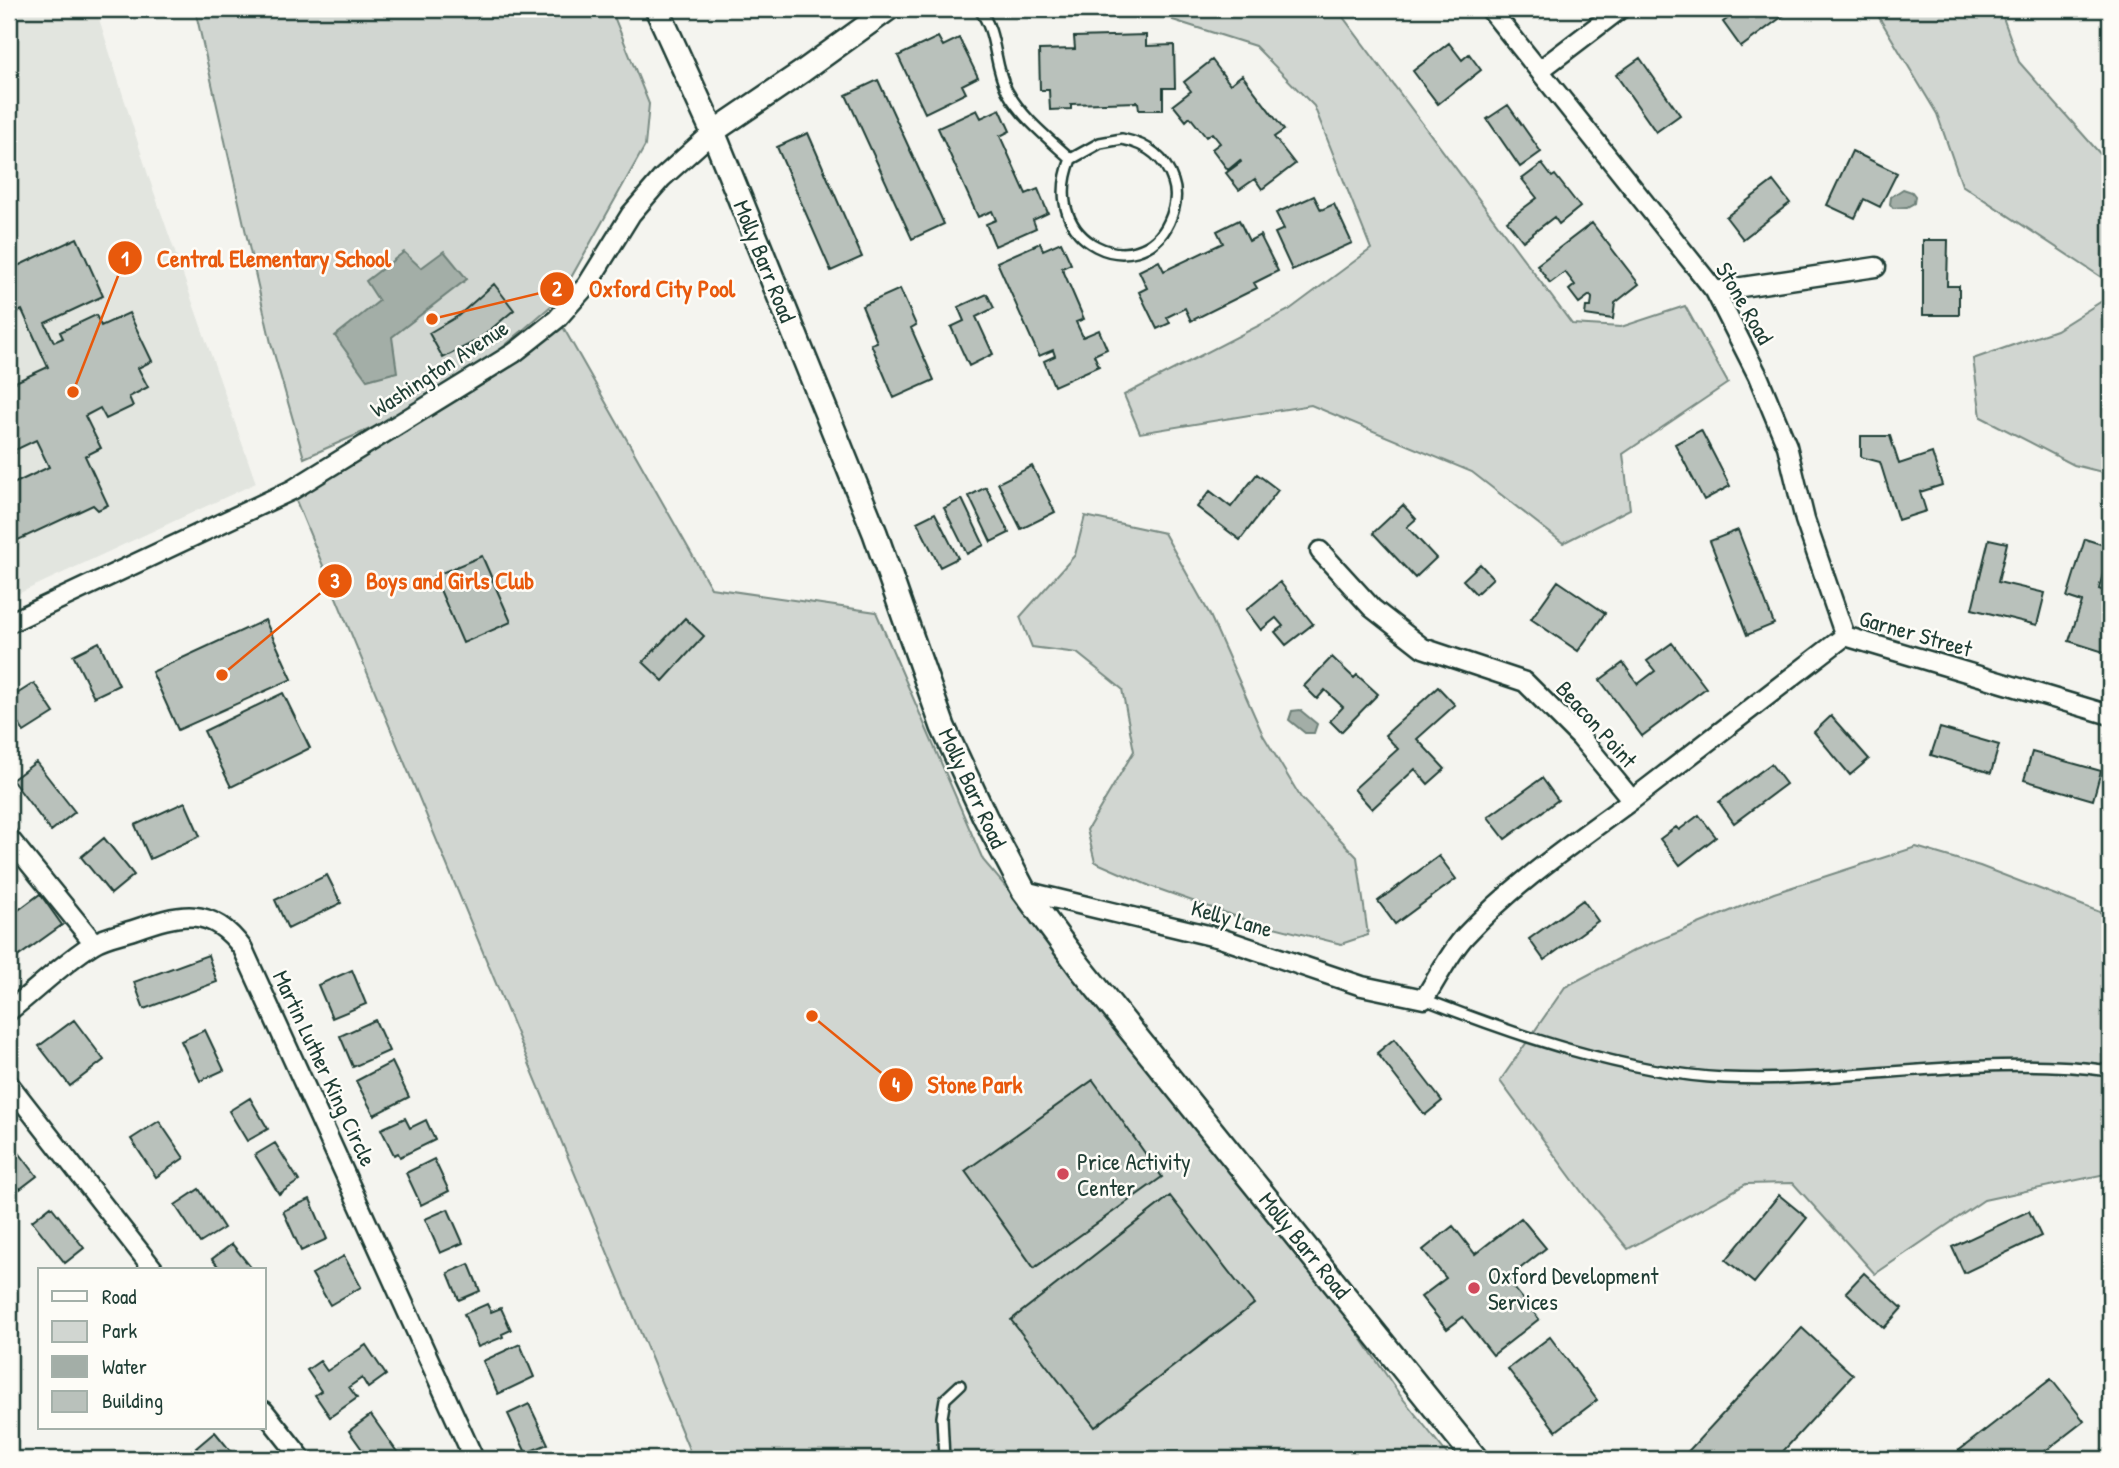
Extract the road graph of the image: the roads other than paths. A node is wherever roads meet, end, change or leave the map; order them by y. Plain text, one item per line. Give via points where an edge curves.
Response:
1 (657, 9) edge
2 (889, 9) edge
3 (979, 9) edge
4 (1490, 9) edge
5 (1620, 9) edge
6 (1540, 70) junction
7 (713, 132) junction
8 (1071, 159) junction
9 (1876, 267) dead end
10 (1715, 291) junction
11 (1320, 551) dead end
12 (9, 623) edge
13 (1845, 636) junction
14 (2110, 715) edge
15 (1632, 800) junction
16 (9, 838) edge
17 (1024, 891) junction
18 (94, 943) junction
19 (1424, 999) junction
20 (9, 1012) edge
21 (2110, 1072) edge
22 (9, 1084) edge
23 (152, 1268) edge
24 (960, 1385) dead end
25 (266, 1414) edge
26 (302, 1459) edge
27 (474, 1459) edge
28 (944, 1459) edge
29 (1476, 1459) edge

1 - 7 main road, Molly Barr Road
2 - 7 street, Washington Avenue
3 - 8 lane via 993,36 996,64 1007,90 1023,114
4 - 6 street, Stone Road
5 - 6 street
6 - 10 street, Stone Road
7 - 12 street, Washington Avenue via 662,177 631,214 587,285 557,320 514,354 292,491
7 - 17 main road, Molly Barr Road via 875,533 943,727
8 - 8 lane via 1064,176 1063,201 1081,236 1098,248 1118,253 1137,250 1164,232 1174,211 1176,190 1158,156 1141,143 1122,139 1100,143
9 - 10 street
10 - 13 street, Stone Road via 1784,439 1805,520
11 - 15 street, Beacon Point via 1372,608 1423,648 1525,682 1580,737
13 - 14 street, Garner Street
13 - 15 street, Garner Street
15 - 19 street, Beacon Point via 1524,880 1463,938
16 - 18 street
17 - 19 street, Kelly Lane via 1220,938 1362,986
17 - 29 main road, Molly Barr Road via 1080,967
18 - 20 street, Martin Luther King Circle
18 - 27 street, Martin Luther King Circle via 187,915 218,923 239,942
19 - 21 lane via 1498,1029 1655,1070 1725,1078 2025,1066
22 - 23 street
24 - 28 lane via 945,1398
25 - 26 street

